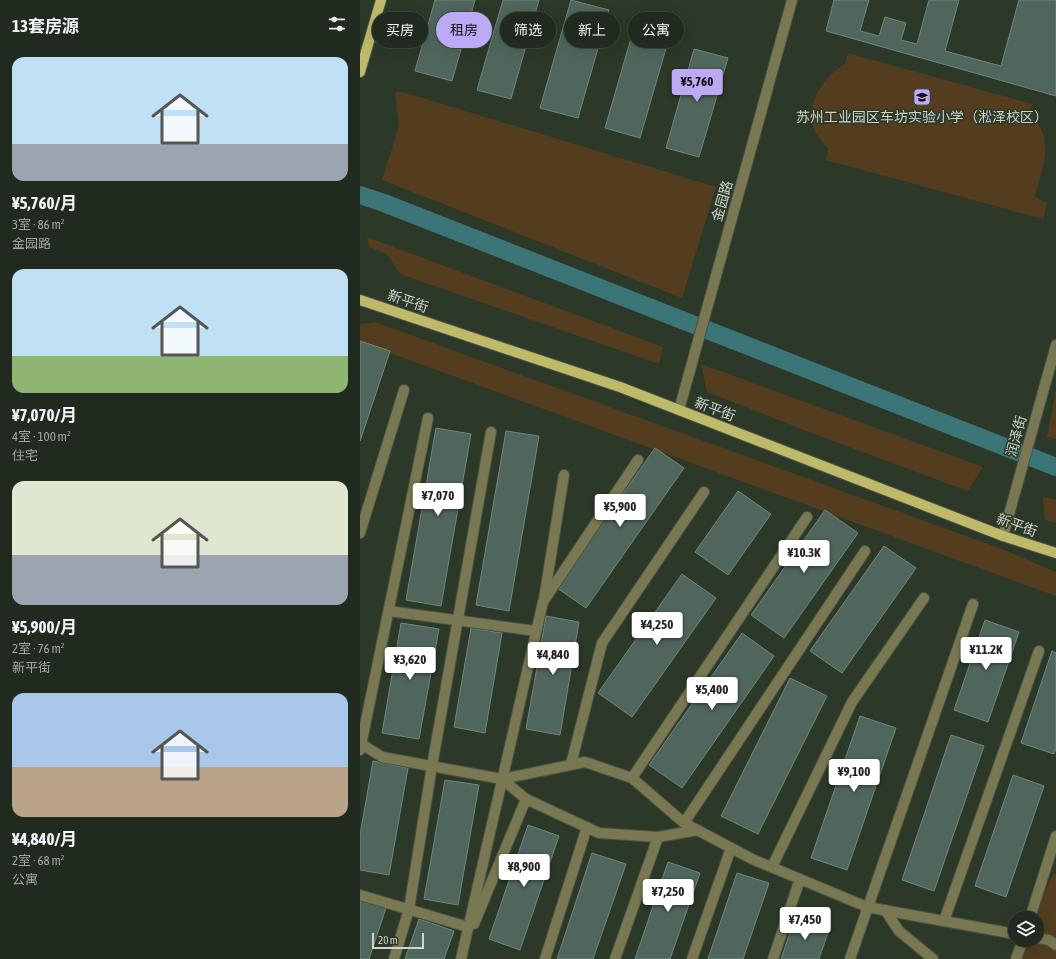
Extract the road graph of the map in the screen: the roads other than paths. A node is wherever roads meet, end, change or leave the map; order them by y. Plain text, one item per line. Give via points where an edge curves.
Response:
1 (381, 0) edge
2 (792, 0) edge
3 (360, 72) edge
4 (360, 300) edge
5 (1056, 344) edge
6 (404, 390) dead end
7 (680, 410) junction
8 (428, 418) dead end
9 (491, 432) dead end
10 (638, 460) dead end
11 (564, 475) dead end
12 (704, 492) dead end
13 (807, 517) dead end
14 (360, 533) edge
15 (1003, 536) junction
16 (865, 551) dead end
17 (1056, 553) edge
18 (924, 598) dead end
19 (544, 602) junction
20 (973, 604) dead end
21 (389, 611) junction
22 (458, 621) junction
23 (536, 632) junction
24 (1039, 651) dead end
25 (361, 746) edge
26 (571, 764) junction
27 (432, 766) junction
28 (632, 778) junction
29 (502, 779) junction
30 (526, 799) junction
31 (684, 823) junction
32 (587, 827) junction
33 (698, 830) junction
34 (1056, 836) edge
35 (658, 837) junction
36 (731, 848) junction
37 (772, 867) junction
38 (800, 879) junction
39 (360, 895) edge
40 (867, 907) junction
41 (409, 909) junction
42 (885, 910) junction
43 (1032, 911) edge
44 (944, 921) junction
45 (468, 928) junction
46 (1008, 933) edge
47 (1044, 939) edge
48 (1056, 945) edge
49 (1020, 947) edge
50 (462, 956) edge
51 (394, 959) edge
52 (544, 959) edge
53 (615, 959) edge
54 (692, 959) edge
55 (772, 959) edge
56 (850, 959) edge
57 (932, 959) edge
58 (1016, 959) edge

1 - 3 main road
2 - 7 street, 金园路
4 - 7 main road, 新平街 via 620,387
5 - 15 street, 润泽街
6 - 14 street
7 - 15 main road, 新平街
8 - 21 street
9 - 22 street
10 - 19 street
11 - 19 street
12 - 26 street via 602,643
13 - 28 street
15 - 17 main road, 新平街
16 - 31 street
18 - 37 street via 852,702
19 - 23 street
20 - 40 street
21 - 22 street
21 - 25 street
22 - 23 street
22 - 27 street
23 - 29 street
24 - 44 street
25 - 27 street via 382,757
26 - 28 street via 585,762
26 - 29 street
27 - 29 street
27 - 41 street
28 - 31 street
29 - 30 street
29 - 45 street
30 - 32 street
30 - 50 street
31 - 33 street
32 - 35 street via 599,833
32 - 52 street
33 - 35 street
33 - 36 street
34 - 43 street
35 - 53 street
36 - 37 street
36 - 54 street
37 - 38 street
38 - 40 street
38 - 55 street
39 - 41 street
40 - 42 street
40 - 56 street
41 - 45 street
41 - 51 street
42 - 44 street
42 - 57 street via 900,930
44 - 46 street
45 - 50 street
47 - 48 street
49 - 58 street

